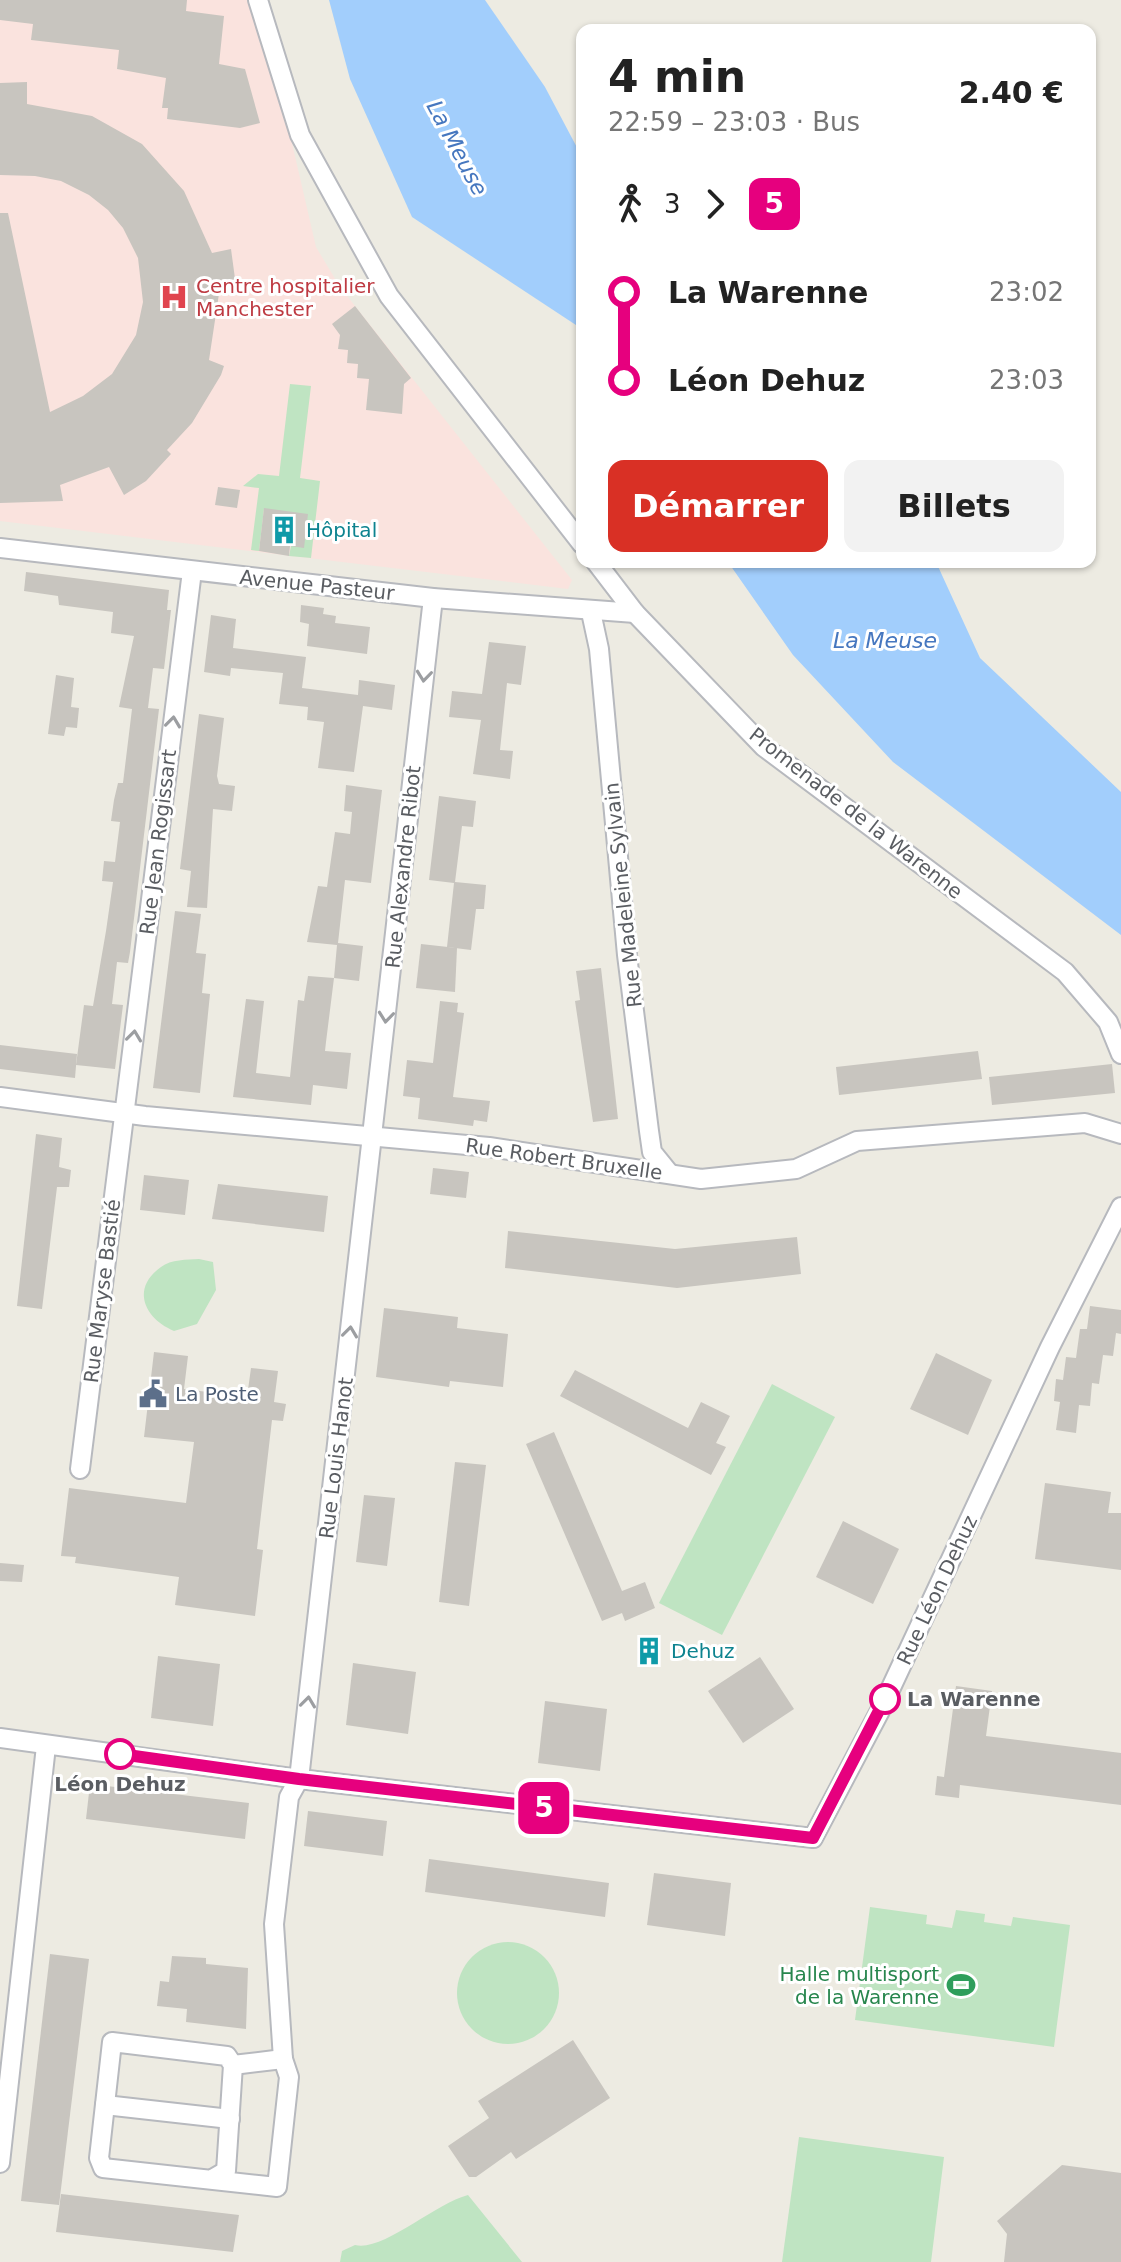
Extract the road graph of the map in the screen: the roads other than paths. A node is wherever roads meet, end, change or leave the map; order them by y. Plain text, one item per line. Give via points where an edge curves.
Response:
1 (258, 0) edge
2 (576, 536) edge
3 (0, 548) edge
4 (601, 568) edge
5 (192, 571) junction
6 (433, 598) junction
7 (591, 612) junction
8 (635, 613) junction
9 (1121, 1054) edge
10 (0, 1097) edge
11 (124, 1113) junction
12 (1121, 1134) edge
13 (373, 1136) junction
14 (669, 1173) junction
15 (1121, 1207) edge
16 (80, 1469) dead end
17 (0, 1738) edge
18 (46, 1746) junction
19 (299, 1779) junction
20 (283, 2059) junction
21 (233, 2065) junction
22 (105, 2105) junction
23 (230, 2119) junction
24 (0, 2163) edge
25 (214, 2178) junction

1 - 2 street via 300,135 389,296
3 - 5 street, Avenue Pasteur
4 - 8 street, Promenade de la Warenne
5 - 6 street, Avenue Pasteur
11 -> 5 street, Rue Jean Rogissart
6 - 7 street, Avenue Pasteur
6 -> 13 street, Rue Alexandre Ribot
7 - 8 street, Avenue Pasteur
7 - 14 street, Rue Madeleine Sylvain via 649,1131 652,1152
8 - 9 street, Promenade de la Warenne via 764,747 1065,972 1108,1022
10 - 11 street, Rue Robert Bruxelle
11 - 13 street, Rue Robert Bruxelle
11 - 16 street, Rue Maryse Bastié
12 - 14 street, Rue Robert Bruxelle via 1085,1123 1020,1126 857,1141 796,1169 701,1179
13 - 14 street, Rue Robert Bruxelle
19 -> 13 street, Rue Louis Hanot
15 - 19 street, Rue Léon Dehuz via 882,1707 813,1838
17 - 18 street, Rue Léon Dehuz
18 - 19 street, Rue Léon Dehuz
18 - 24 street
19 - 20 street, Rue Louis Hanot via 289,1797 274,1924
20 - 21 street
20 - 25 street, Rue Louis Hanot via 289,2077 277,2187
21 - 22 street via 227,2056 112,2042
21 - 23 street
22 - 23 street
22 - 25 street via 99,2158 103,2168
23 - 25 street via 226,2171

